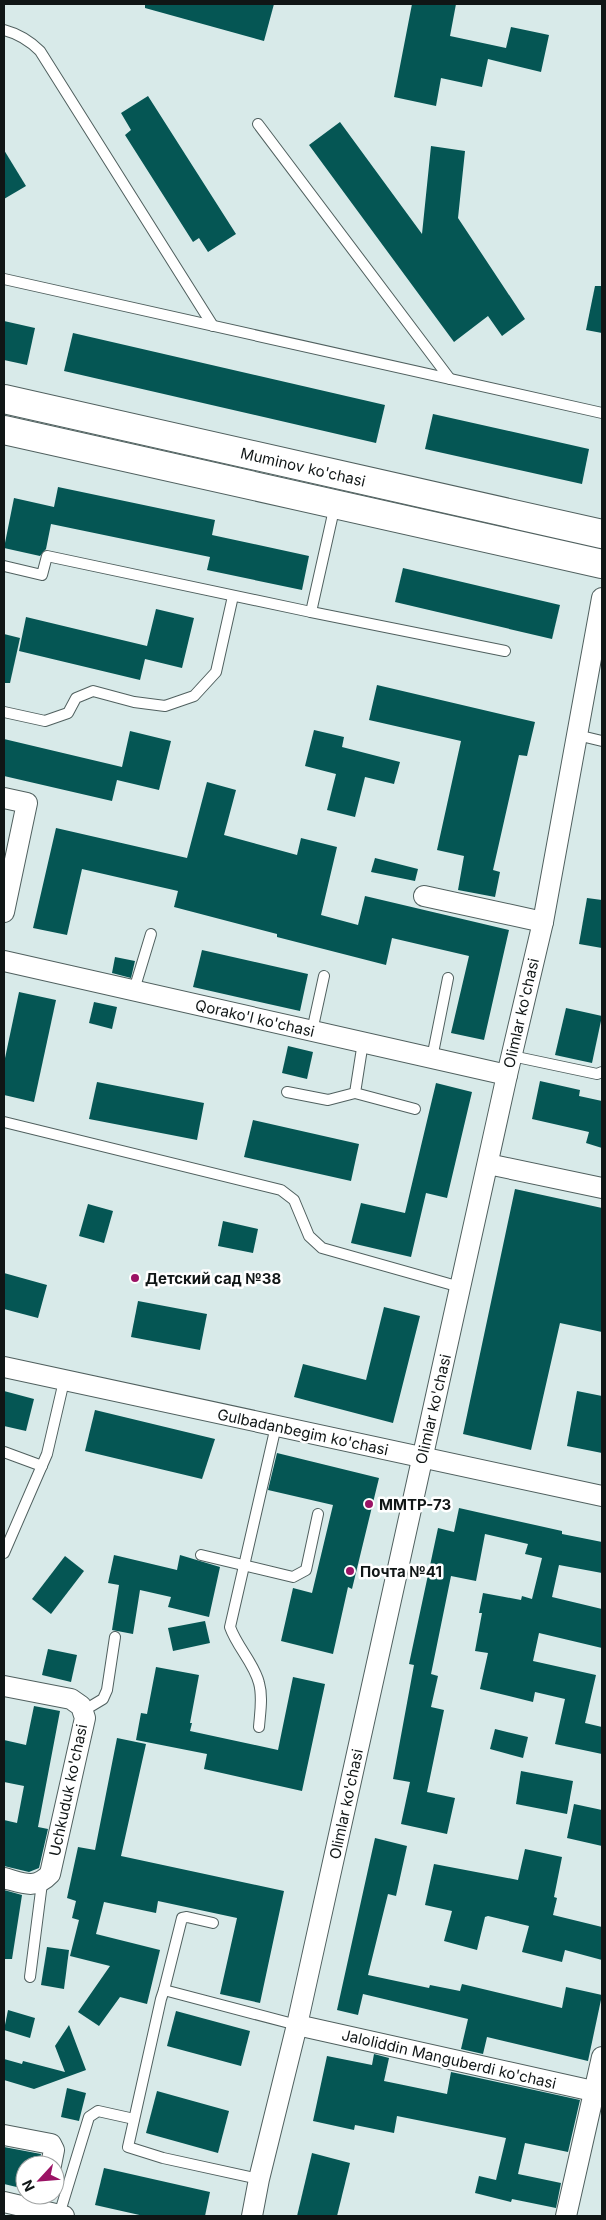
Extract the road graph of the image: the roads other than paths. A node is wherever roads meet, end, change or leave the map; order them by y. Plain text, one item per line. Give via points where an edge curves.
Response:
1 (4, 30) edge
2 (258, 124) dead end
3 (4, 279) edge
4 (213, 326) junction
5 (450, 379) junction
6 (4, 399) edge
7 (602, 413) edge
8 (4, 430) edge
9 (335, 504) junction
10 (602, 534) edge
11 (602, 564) edge
12 (4, 566) edge
13 (234, 596) junction
14 (602, 598) edge
15 (312, 612) junction
16 (505, 651) dead end
17 (4, 712) edge
18 (577, 735) junction
19 (602, 741) edge
20 (4, 798) edge
21 (424, 896) dead end
22 (4, 912) edge
23 (543, 922) junction
24 (151, 934) dead end
25 (4, 961) edge
26 (324, 976) dead end
27 (448, 978) dead end
28 (134, 990) junction
29 (312, 1031) junction
30 (363, 1042) junction
31 (512, 1056) junction
32 (432, 1058) junction
33 (602, 1072) edge
34 (507, 1075) junction
35 (287, 1092) dead end
36 (355, 1093) junction
37 (415, 1109) dead end
38 (4, 1122) edge
39 (488, 1164) junction
40 (602, 1188) edge
41 (460, 1286) junction
42 (4, 1367) edge
43 (64, 1381) junction
44 (276, 1426) junction
45 (4, 1452) edge
46 (422, 1457) junction
47 (42, 1466) junction
48 (602, 1496) edge
49 (318, 1514) dead end
50 (4, 1554) edge
51 (201, 1555) dead end
52 (244, 1566) junction
53 (114, 1637) dead end
54 (4, 1686) edge
55 (83, 1711) junction
56 (259, 1727) dead end
57 (4, 1878) edge
58 (42, 1882) junction
59 (213, 1923) dead end
60 (30, 1976) dead end
61 (164, 1990) junction
62 (297, 2025) junction
63 (602, 2057) edge
64 (598, 2092) edge
65 (134, 2119) junction
66 (4, 2135) edge
67 (53, 2155) edge
68 (259, 2179) junction
69 (4, 2202) edge
70 (41, 2207) edge
71 (62, 2216) edge
72 (252, 2216) edge
73 (566, 2216) edge

1 - 4 lane via 29,41 40,51
2 - 5 lane
3 - 4 lane
4 - 5 lane
5 - 7 lane
6 - 10 main road, Muminov ko'chasi
8 - 9 main road, Muminov ko'chasi
9 - 11 main road, Muminov ko'chasi
9 - 15 lane
12 - 13 lane via 42,575 47,556
13 - 15 lane
13 - 17 lane via 216,672 194,696 165,706 93,691 76,698 68,713 45,720
14 - 18 street, Olimlar ko'chasi
15 - 16 lane
18 - 19 lane
18 - 23 street, Olimlar ko'chasi
20 - 22 street via 27,803
21 - 23 street
23 - 31 street, Olimlar ko'chasi
24 - 28 lane
25 - 28 street, Qorako'l ko'chasi
26 - 29 lane
27 - 32 lane
28 - 29 street, Qorako'l ko'chasi
29 - 30 street, Qorako'l ko'chasi
30 - 32 street, Qorako'l ko'chasi
30 - 36 lane
31 - 33 lane via 596,1074
31 - 34 street, Olimlar ko'chasi
32 - 34 street, Qorako'l ko'chasi
34 - 39 street, Olimlar ko'chasi
35 - 36 lane via 328,1100
36 - 37 lane
38 - 41 lane via 281,1190 294,1200 309,1236 322,1248
39 - 40 street
39 - 41 street, Olimlar ko'chasi
41 - 46 street, Olimlar ko'chasi
42 - 43 street, Gulbadanbegim ko'chasi
43 - 44 street, Gulbadanbegim ko'chasi
43 - 47 lane
44 - 46 street, Gulbadanbegim ko'chasi
44 - 52 lane
45 - 47 lane
46 - 48 street, Gulbadanbegim ko'chasi
46 - 62 street, Olimlar ko'chasi
47 - 50 lane
49 - 52 lane via 306,1570 293,1577
51 - 52 lane
52 - 56 lane via 230,1627 259,1682
53 - 55 lane via 107,1690 103,1699
54 - 55 street, Uchkuduk ko'chasi via 71,1699
55 - 58 street, Uchkuduk ko'chasi via 85,1718 50,1874
57 - 58 street via 31,1885
58 - 60 lane
59 - 61 lane via 182,1918
61 - 62 lane
61 - 65 lane
62 - 64 street, Jaloliddin Manguberdi ko'chasi
62 - 68 street, Olimlar ko'chasi
63 - 64 street
64 - 73 street
65 - 68 lane via 128,2147
65 - 71 lane via 98,2112 89,2117
66 - 67 street via 51,2144
68 - 72 street, Olimlar ko'chasi
69 - 70 street
70 - 71 street

